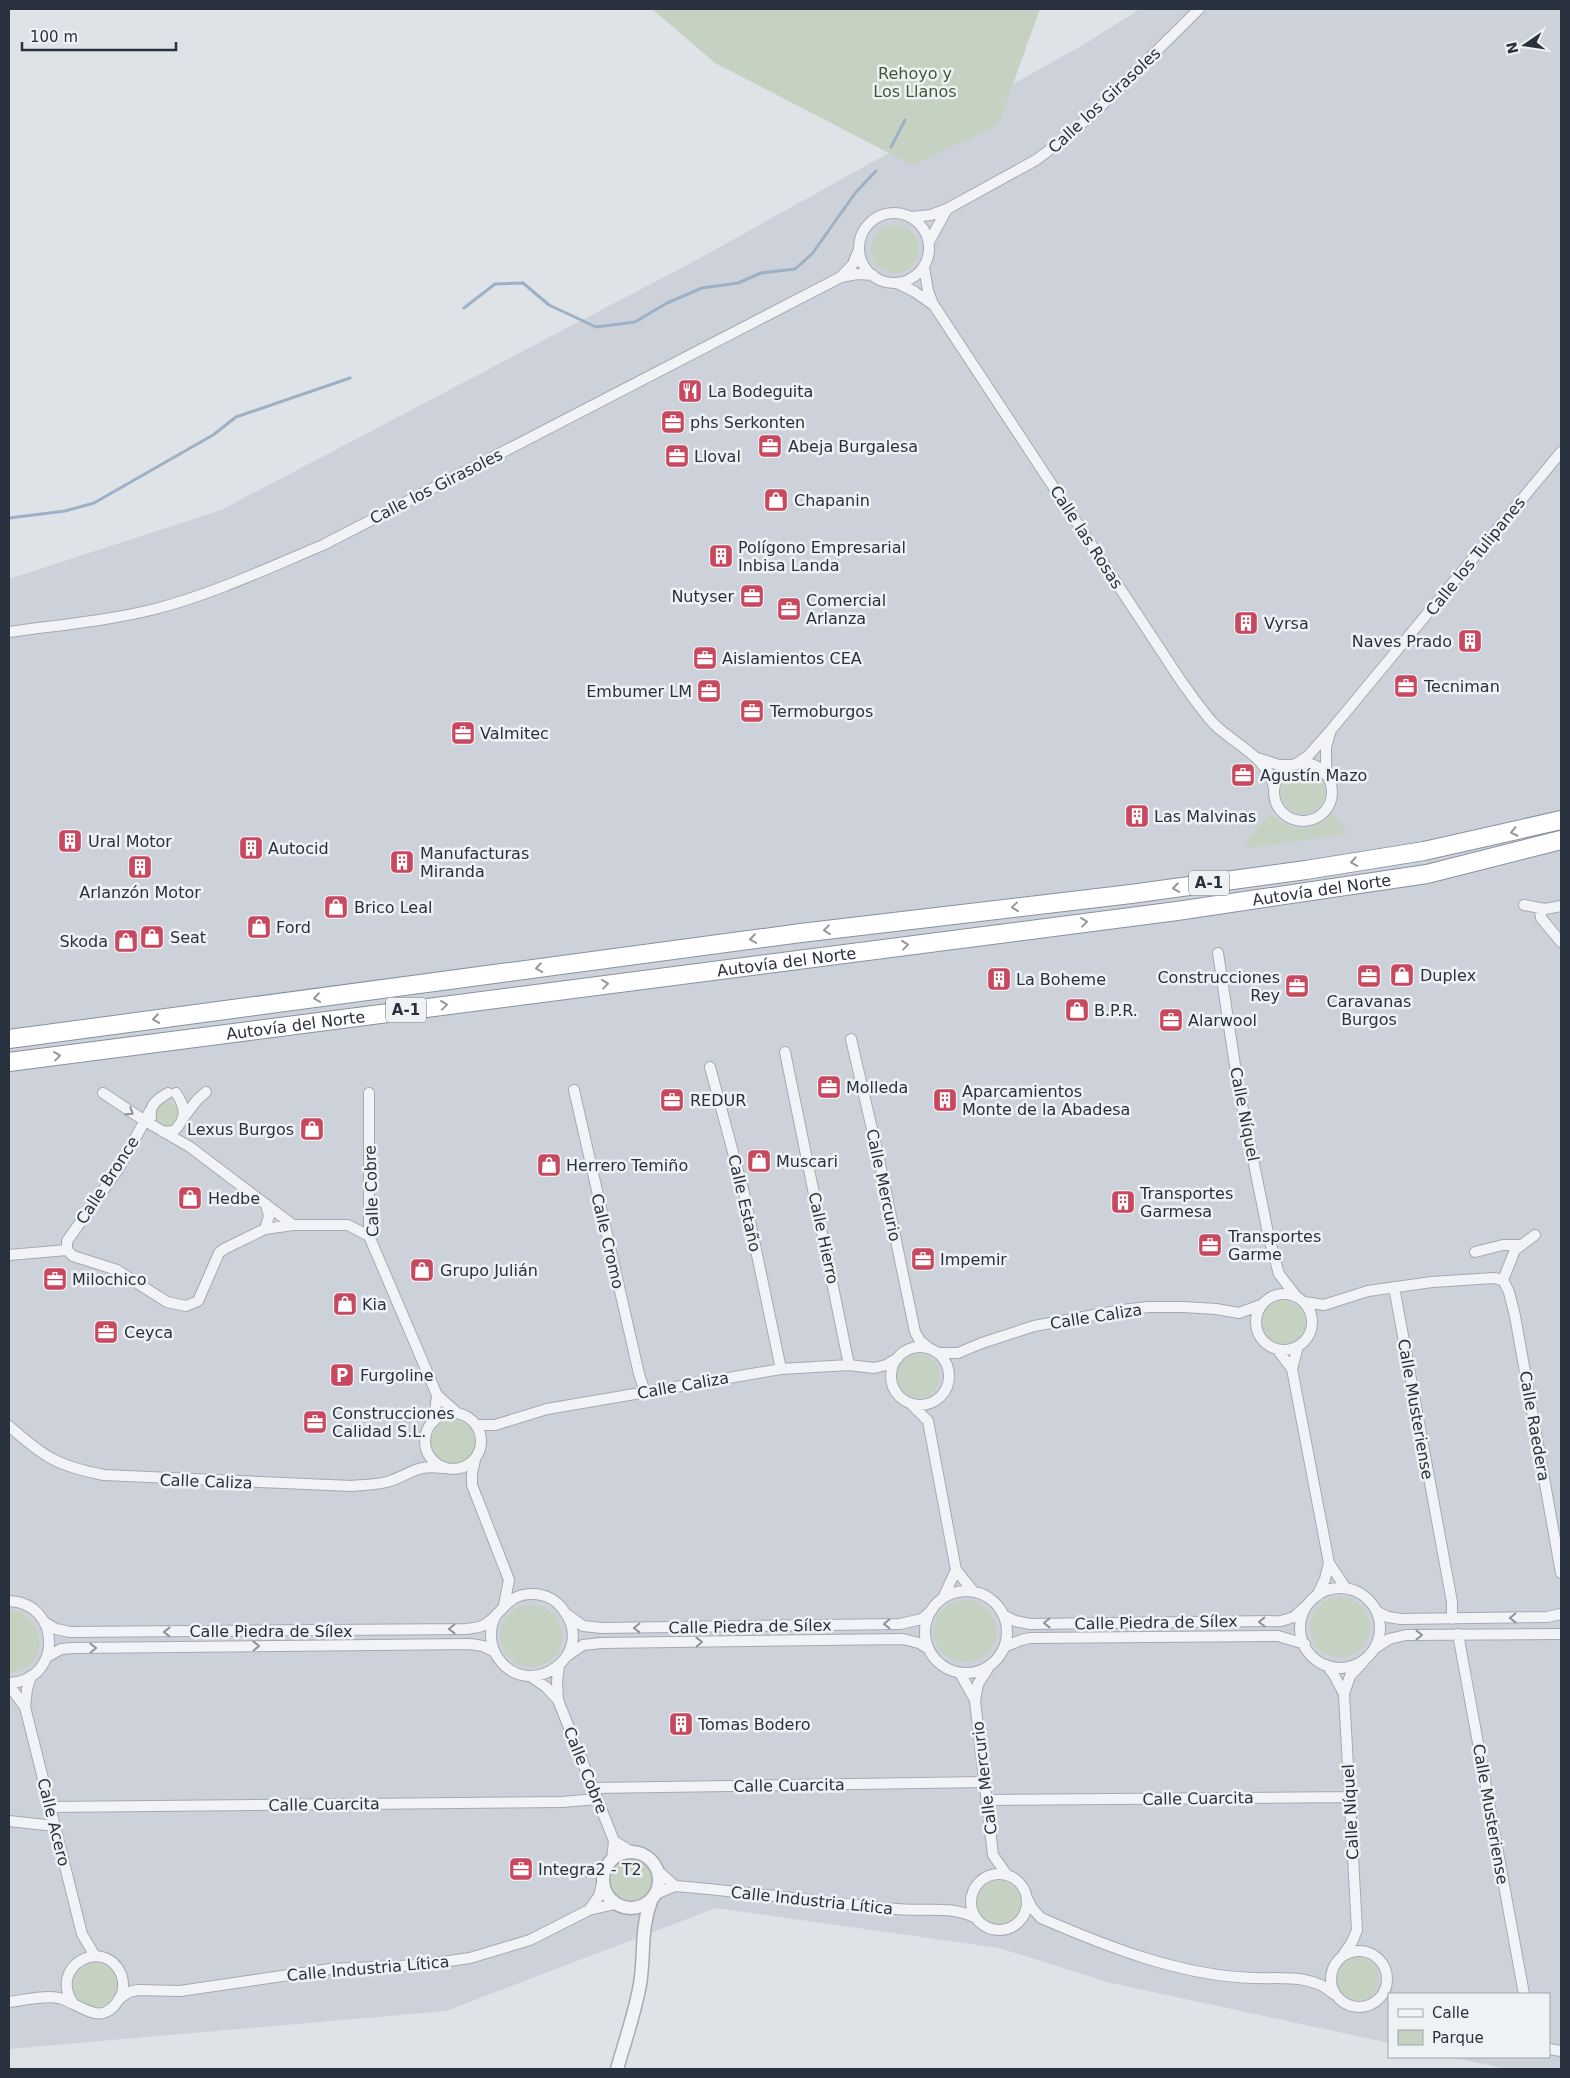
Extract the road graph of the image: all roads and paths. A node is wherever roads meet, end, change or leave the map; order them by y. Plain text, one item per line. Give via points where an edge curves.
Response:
1 (1199, 9) edge
2 (947, 209) junction
3 (912, 217) junction
4 (929, 242) junction
5 (860, 249) junction
6 (924, 267) junction
7 (873, 275) junction
8 (841, 277) junction
9 (897, 282) junction
10 (933, 304) junction
11 (1561, 452) edge
12 (9, 632) edge
13 (1331, 730) junction
14 (1254, 756) junction
15 (1294, 765) junction
16 (1326, 775) junction
17 (1274, 788) junction
18 (1561, 820) edge
19 (1561, 840) edge
20 (1561, 852) edge
21 (1427, 874) junction
22 (1524, 905) dead end
23 (1561, 906) edge
24 (1540, 908) junction
25 (1561, 942) edge
26 (1218, 953) dead end
27 (9, 1039) edge
28 (851, 1039) dead end
29 (785, 1052) dead end
30 (9, 1062) edge
31 (710, 1067) dead end
32 (574, 1090) dead end
33 (206, 1092) dead end
34 (369, 1093) dead end
35 (103, 1094) dead end
36 (150, 1111) junction
37 (145, 1121) junction
38 (183, 1121) junction
39 (160, 1130) junction
40 (190, 1147) junction
41 (266, 1204) junction
42 (293, 1225) junction
43 (265, 1229) junction
44 (1535, 1235) dead end
45 (369, 1236) junction
46 (1521, 1245) junction
47 (67, 1250) junction
48 (1475, 1252) dead end
49 (9, 1255) edge
50 (1279, 1274) junction
51 (1502, 1280) junction
52 (1394, 1287) junction
53 (1300, 1299) junction
54 (1262, 1303) junction
55 (1324, 1305) junction
56 (1239, 1313) junction
57 (1312, 1324) junction
58 (915, 1332) junction
59 (1257, 1332) junction
60 (1298, 1346) junction
61 (1276, 1349) junction
62 (934, 1351) junction
63 (958, 1353) junction
64 (900, 1356) junction
65 (849, 1366) junction
66 (874, 1368) junction
67 (781, 1369) junction
68 (1292, 1369) junction
69 (949, 1378) junction
70 (893, 1386) junction
71 (645, 1392) junction
72 (437, 1395) junction
73 (936, 1400) junction
74 (911, 1404) junction
75 (457, 1413) junction
76 (434, 1421) junction
77 (928, 1422) junction
78 (495, 1425) junction
79 (9, 1426) edge
80 (476, 1426) junction
81 (481, 1444) junction
82 (425, 1445) junction
83 (476, 1459) junction
84 (416, 1468) junction
85 (448, 1469) junction
86 (472, 1485) junction
87 (1329, 1563) junction
88 (956, 1570) junction
89 (1561, 1574) edge
90 (510, 1580) junction
91 (1345, 1587) junction
92 (974, 1592) junction
93 (532, 1594) junction
94 (1317, 1596) junction
95 (944, 1598) junction
96 (10, 1600) edge
97 (504, 1605) junction
98 (1306, 1606) junction
99 (932, 1610) junction
100 (1376, 1611) junction
101 (1561, 1614) edge
102 (496, 1615) junction
103 (568, 1615) junction
104 (1004, 1615) junction
105 (1452, 1619) junction
106 (44, 1622) junction
107 (1458, 1634) junction
108 (1561, 1634) edge
109 (1305, 1644) junction
110 (1004, 1647) junction
111 (930, 1649) junction
112 (1374, 1649) junction
113 (495, 1652) junction
114 (47, 1657) junction
115 (567, 1657) junction
116 (1364, 1661) junction
117 (1326, 1665) junction
118 (559, 1666) junction
119 (990, 1666) junction
120 (960, 1672) junction
121 (31, 1676) junction
122 (530, 1676) junction
123 (9, 1684) edge
124 (1344, 1694) junction
125 (558, 1700) junction
126 (975, 1701) junction
127 (25, 1707) junction
128 (984, 1782) junction
129 (593, 1788) junction
130 (1349, 1797) junction
131 (597, 1799) junction
132 (986, 1800) junction
133 (50, 1807) junction
134 (9, 1821) edge
135 (55, 1826) junction
136 (614, 1841) junction
137 (632, 1852) junction
138 (993, 1855) junction
139 (612, 1860) junction
140 (658, 1870) junction
141 (1007, 1875) junction
142 (983, 1878) junction
143 (603, 1880) junction
144 (675, 1886) junction
145 (972, 1894) junction
146 (654, 1897) junction
147 (1027, 1898) junction
148 (615, 1904) junction
149 (631, 1909) junction
150 (949, 1909) junction
151 (589, 1910) junction
152 (974, 1917) junction
153 (1041, 1918) junction
154 (1018, 1923) junction
155 (1357, 1931) junction
156 (84, 1938) junction
157 (643, 1941) junction
158 (1367, 1952) junction
159 (1343, 1955) junction
160 (95, 1956) junction
161 (79, 1961) junction
162 (1333, 1966) junction
163 (121, 1975) junction
164 (1310, 1979) junction
165 (67, 1981) junction
166 (1387, 1981) junction
167 (138, 1990) junction
168 (1392, 1993) edge
169 (1524, 1993) edge
170 (1334, 1994) junction
171 (46, 1997) junction
172 (120, 1998) junction
173 (9, 2002) edge
174 (1388, 2002) edge
175 (73, 2003) junction
176 (1367, 2006) junction
177 (617, 2069) edge

1 - 2 street, Calle los Girasoles via 1097,110 1051,150
2 - 3 street, Calle los Girasoles
2 - 4 street
3 - 4 street via 920,224
3 - 5 street via 894,213 873,220 861,238
4 - 6 street
5 - 7 street via 863,264
5 - 8 street, Calle los Girasoles via 853,264
6 - 9 street via 912,278
6 - 10 street, Calle las Rosas
7 - 8 street, Calle los Girasoles
7 - 9 street via 880,280
8 - 12 street, Calle los Girasoles via 323,545 235,582 156,608
9 - 10 street, Calle las Rosas
10 - 14 street, Calle las Rosas via 1198,705 1214,724
11 - 13 street, Calle los Tulipanes
13 - 15 street, Calle los Tulipanes via 1308,756
13 - 16 street, Calle los Tulipanes via 1326,747
14 - 15 street, Calle las Rosas via 1279,765
14 - 17 street, Calle las Rosas via 1272,777
15 - 16 street via 1312,765
15 - 17 street via 1277,778
16 - 17 street via 1332,789 1331,797 1322,814 1314,819 1294,820 1285,815 1278,808
18 -> 27 highway, Autovía del Norte / A-1 via 1424,851 1306,870 854,926
19 - 21 highway, Autovía del Norte / A-1
20 - 21 highway via 1508,864
30 -> 21 highway, Autovía del Norte / A-1 via 1177,911
22 - 24 street
23 - 24 street
24 - 25 street via 1541,918
26 - 50 street, Calle Níquel via 1238,1085
28 - 58 street, Calle Mercurio
29 - 65 street, Calle Hierro
31 - 67 street, Calle Estaño via 744,1194
32 - 71 street, Calle Cromo
33 - 38 street
34 - 45 street, Calle Cobre
35 -> 37 street
36 - 37 street, Calle Bronce
36 - 38 street, Calle Bronce via 156,1100 172,1093 184,1106
36 - 39 street, Calle Bronce via 151,1119
37 - 39 street
37 - 47 street, Calle Bronce via 119,1168 67,1241
38 - 39 street via 174,1131
38 - 40 street via 182,1135
39 - 40 street
40 - 41 street
41 - 42 street
41 - 43 street via 269,1216
42 - 43 street
42 - 45 street via 348,1225
43 - 47 street via 219,1253 198,1301 186,1306 168,1302 117,1270 73,1256
44 - 46 street
45 - 72 street, Calle Cobre
46 - 48 street via 1503,1245
46 - 51 street
47 - 49 street
50 - 53 street, Calle Níquel
50 - 54 street via 1275,1288
51 - 52 street via 1476,1279
51 - 89 street, Calle Raedera via 1509,1292 1515,1316
52 - 55 street via 1366,1291
52 - 105 street, Calle Musteriense via 1452,1602
53 - 54 street via 1278,1294
53 - 55 street
53 - 57 street via 1310,1312
54 - 56 street, Calle Caliza
54 - 59 street via 1256,1318
55 - 57 street
56 - 59 street
56 - 63 street, Calle Caliza via 1183,1307 1122,1310 1034,1326
57 - 60 street via 1306,1339
58 - 62 street, Calle Mercurio via 920,1341
58 - 64 street
59 - 61 street via 1265,1343
60 - 61 street
60 - 68 street
61 - 68 street
62 - 63 street, Calle Caliza
62 - 64 street via 915,1347
62 - 69 street via 945,1361
63 - 69 street
64 - 66 street, Calle Caliza
64 - 70 street via 892,1368
65 - 66 street, Calle Caliza
65 - 67 street, Calle Caliza
66 - 70 street
67 - 71 street, Calle Caliza
68 - 87 street
69 - 73 street via 944,1393
70 - 74 street via 900,1397
71 - 78 street, Calle Caliza via 547,1409
72 - 75 street, Calle Cobre
72 - 76 street, Calle Cobre
73 - 74 street via 924,1405
73 - 77 street
74 - 77 street
75 - 76 street via 442,1415
75 - 80 street via 470,1418
76 - 82 street via 426,1432
77 - 88 street
78 - 80 street, Calle Caliza
78 - 81 street
79 - 84 street, Calle Caliza via 28,1444 56,1462 104,1475 352,1486 388,1482
80 - 81 street via 480,1431
81 - 83 street
82 - 84 street
82 - 85 street via 430,1458
83 - 85 street via 468,1466
83 - 86 street
84 - 85 street, Calle Caliza
85 - 86 street
86 - 90 street
87 - 91 street
87 - 94 street
88 - 92 street
88 - 95 street
90 - 93 street
90 - 97 street
91 - 94 street via 1331,1588
91 - 100 street via 1361,1594
92 - 95 street via 963,1591
92 - 104 street via 986,1596
93 - 97 street via 518,1596
93 - 103 street via 553,1600
94 - 98 street
95 - 99 street
96 - 106 street, Calle Piedra de Sílex via 30,1607
97 - 102 street
98 -> 104 street, Calle Piedra de Sílex via 1294,1617 1281,1621 1030,1624
98 - 109 street via 1300,1620
99 -> 103 street, Calle Piedra de Sílex via 922,1619 900,1624 622,1628 583,1626
99 - 111 street via 926,1629
100 - 105 street via 1401,1620
100 - 112 street via 1380,1634
101 -> 105 street
102 -> 106 street, Calle Piedra de Sílex via 482,1626 467,1629 70,1632
102 - 113 street via 491,1637
103 - 115 street via 573,1639
104 - 110 street via 1007,1636
106 - 114 street via 49,1636
107 - 108 street
112 -> 107 street via 1388,1639 1406,1634
107 - 169 street, Calle Musteriense
109 - 110 street, Calle Piedra de Sílex via 1278,1636 1030,1638
109 - 117 street via 1308,1651
110 - 119 street
115 -> 111 street, Calle Piedra de Sílex via 583,1645 601,1643 902,1639
111 - 120 street via 942,1665
112 - 116 street
114 -> 113 street, Calle Piedra de Sílex via 61,1649 73,1648 470,1644
113 - 122 street via 509,1669
114 - 121 street
115 - 118 street
116 - 117 street via 1349,1667
116 - 124 street, Calle Níquel via 1350,1676
117 - 124 street, Calle Níquel
118 - 122 street via 547,1673
118 - 125 street, Calle Cobre
119 - 120 street
119 - 126 street, Calle Mercurio via 978,1684
120 - 126 street, Calle Mercurio
121 - 123 street
121 - 127 street, Calle Acero
122 - 125 street, Calle Cobre via 546,1686
123 - 127 street, Calle Acero
124 - 130 street, Calle Níquel
125 - 129 street, Calle Cobre
126 - 128 street, Calle Mercurio
127 - 133 street, Calle Acero
128 - 129 street, Calle Cuarcita
128 - 132 street, Calle Mercurio
129 - 131 street, Calle Cobre
130 - 132 street, Calle Cuarcita
130 - 155 street, Calle Níquel
131 - 133 street, Calle Cuarcita
131 - 136 street, Calle Cobre
132 - 138 street, Calle Mercurio
133 - 135 street, Calle Acero
134 - 135 street
135 - 156 street, Calle Acero
136 - 137 street
136 - 139 street, Calle Cobre
137 - 139 street
137 - 140 street via 648,1857
138 - 141 street, Calle Mercurio
138 - 142 street, Calle Mercurio
139 - 143 street
140 - 144 street
140 - 146 street via 659,1883
141 - 142 street via 993,1874
141 - 147 street via 1019,1882
142 - 145 street
143 - 148 street via 605,1891
143 - 151 street via 599,1896
144 - 146 street, Calle Industria Lítica
144 - 150 street, Calle Industria Lítica via 906,1910
145 - 150 street via 963,1903
145 - 152 street via 970,1906
146 - 149 street
146 - 157 street via 644,1918
147 - 153 street
147 - 154 street via 1025,1912
148 - 149 street
148 - 151 street, Calle Industria Lítica
149 - 157 street
150 - 152 street, Calle Industria Lítica
151 - 167 street, Calle Industria Lítica via 530,1940 470,1958 421,1965 330,1969 180,1991
152 - 154 street via 982,1926 996,1930
153 - 154 street
153 - 164 street via 1127,1952 1201,1973
155 - 158 street, Calle Níquel
155 - 159 street
156 - 160 street, Calle Acero
156 - 161 street, Calle Acero
157 - 177 street via 636,2005
158 - 159 street via 1353,1951
158 - 166 street via 1382,1963
159 - 162 street
160 - 161 street
160 - 163 street via 111,1962
161 - 165 street
162 - 164 street via 1324,1974
162 - 170 street via 1330,1978
163 - 167 street
163 - 172 street via 123,1987
164 - 170 street via 1325,1985
165 - 171 street
165 - 175 street
166 - 168 street
166 - 176 street via 1381,1996
167 - 172 street, Calle Industria Lítica
170 - 176 street via 1348,2005
171 - 173 street
171 - 175 street
172 - 175 street via 110,2009 99,2013 84,2011
174 - 176 street

